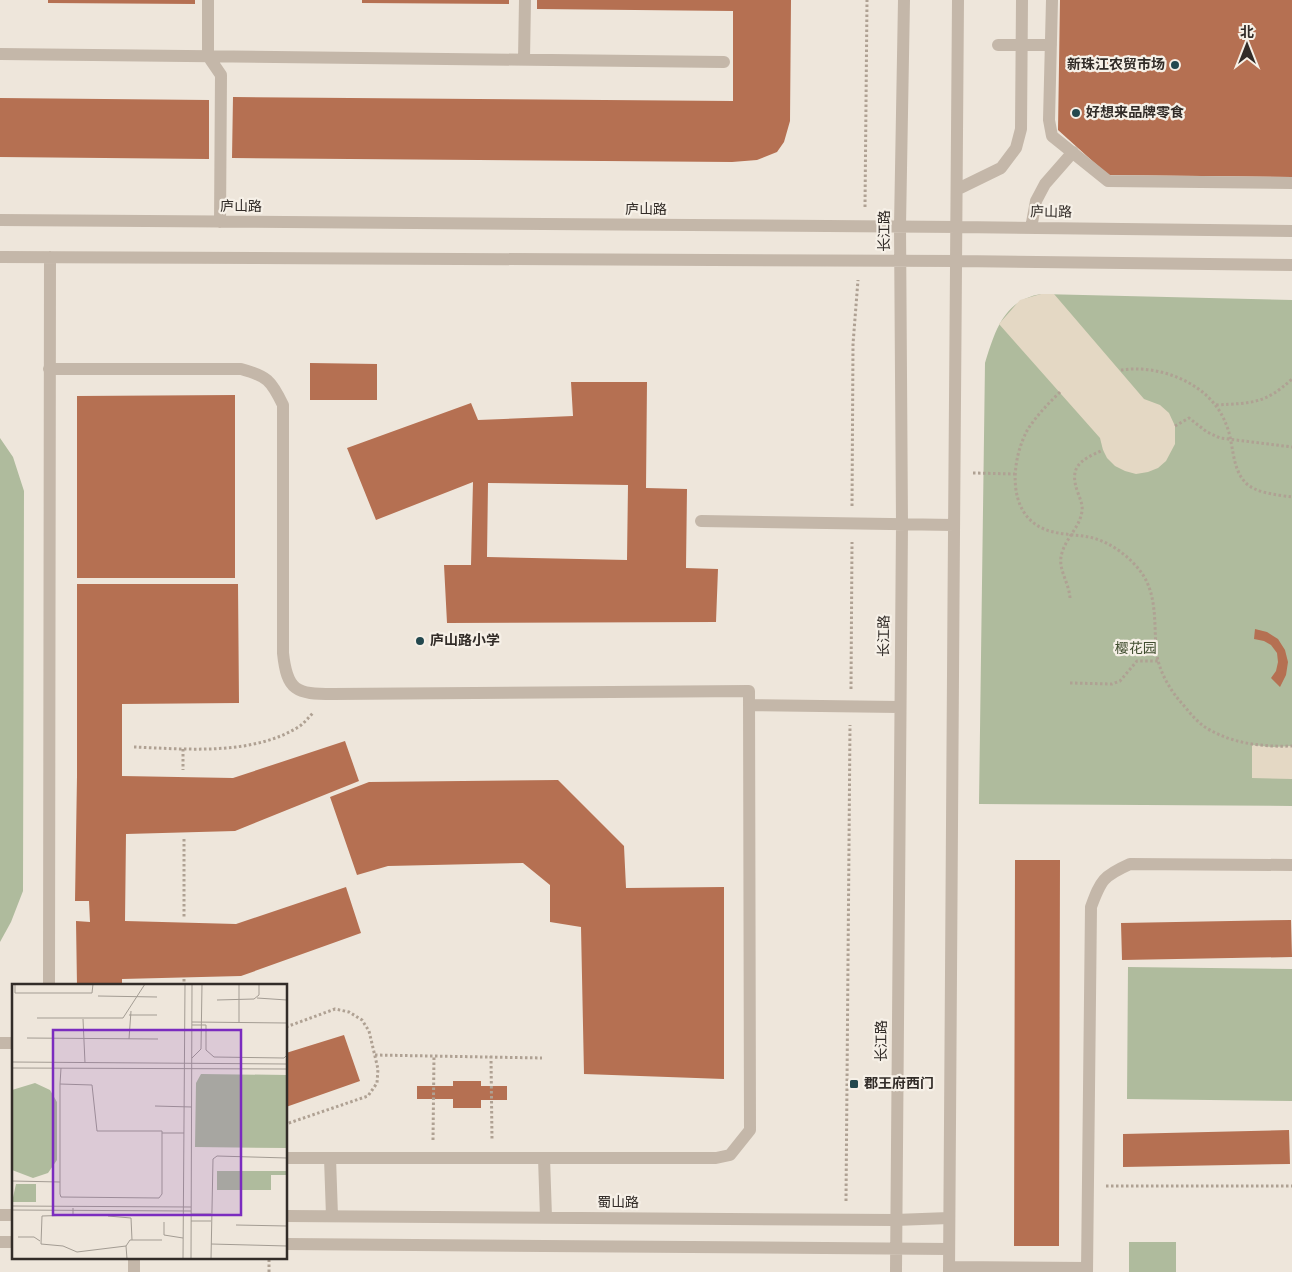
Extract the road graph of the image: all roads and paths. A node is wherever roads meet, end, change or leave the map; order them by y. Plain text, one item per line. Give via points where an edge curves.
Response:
1 (208, 0) edge
2 (525, 0) edge
3 (867, 0) edge
4 (904, 0) edge
5 (958, 0) edge
6 (1022, 0) edge
7 (1052, 0) edge
8 (998, 45) dead end
9 (1022, 45) junction
10 (1051, 45) junction
11 (0, 54) edge
12 (208, 56) junction
13 (524, 59) junction
14 (724, 62) dead end
15 (1073, 152) junction
16 (1292, 183) edge
17 (958, 189) junction
18 (0, 220) edge
19 (220, 222) junction
20 (864, 226) junction
21 (900, 226) junction
22 (958, 227) junction
23 (1031, 228) junction
24 (1292, 231) edge
25 (0, 257) edge
26 (50, 257) junction
27 (859, 261) junction
28 (901, 261) junction
29 (958, 261) junction
30 (1292, 265) edge
31 (49, 369) junction
32 (1121, 370) dead end
33 (1292, 379) edge
34 (1060, 392) dead end
35 (1216, 405) junction
36 (1175, 426) dead end
37 (1230, 439) junction
38 (1292, 447) edge
39 (1103, 450) dead end
40 (955, 472) junction
41 (1015, 474) junction
42 (1292, 497) edge
43 (701, 521) dead end
44 (852, 524) junction
45 (902, 524) junction
46 (954, 525) junction
47 (1070, 534) junction
48 (1070, 598) dead end
49 (1158, 661) junction
50 (1070, 683) dead end
51 (332, 694) junction
52 (749, 705) junction
53 (850, 706) junction
54 (899, 707) junction
55 (1292, 746) edge
56 (134, 747) dead end
57 (183, 749) junction
58 (183, 770) dead end
59 (184, 839) dead end
60 (1292, 865) edge
61 (184, 918) dead end
62 (184, 979) dead end
63 (49, 984) edge
64 (184, 984) edge
65 (288, 1026) edge
66 (375, 1055) junction
67 (434, 1056) junction
68 (491, 1056) junction
69 (542, 1058) dead end
70 (288, 1123) edge
71 (288, 1158) edge
72 (330, 1158) junction
73 (433, 1158) junction
74 (492, 1158) junction
75 (544, 1158) junction
76 (1088, 1186) junction
77 (1292, 1186) edge
78 (288, 1216) edge
79 (332, 1216) junction
80 (546, 1217) junction
81 (949, 1218) junction
82 (846, 1219) junction
83 (895, 1220) junction
84 (288, 1244) edge
85 (896, 1247) junction
86 (949, 1249) junction
87 (949, 1269) edge
88 (1087, 1270) edge
89 (896, 1272) edge

1 - 12 street
2 - 13 street
3 - 20 path
4 - 21 street, 长江路
5 - 17 street
6 - 9 street
7 - 10 street
8 - 9 street
9 - 10 street
9 - 17 street via 1021,129 1016,148 1001,168
10 - 15 street via 1049,120 1052,136
11 - 12 street
12 - 13 street
12 - 19 street via 221,75
13 - 14 street
15 - 16 street via 1108,181
15 - 23 street via 1044,184 1036,201
17 - 22 street
18 - 19 street, 庐山路
19 - 20 street, 庐山路
20 - 21 street, 庐山路
21 - 22 street, 庐山路
21 - 28 street, 长江路
22 - 23 street, 庐山路
22 - 29 street
23 - 24 street, 庐山路
25 - 26 street
26 - 27 street
26 - 31 street
27 - 28 street
27 - 44 path via 853,344
28 - 29 street
28 - 45 street, 长江路
29 - 30 street
29 - 40 street
31 - 51 street via 241,369 268,379 283,405 285,672 292,685 303,693
31 - 63 street
32 - 35 path via 1167,373 1198,389
33 - 35 path via 1272,396 1259,401
34 - 41 path via 1027,431
35 - 37 path via 1227,425
36 - 37 path via 1189,418 1207,432
37 - 38 path
37 - 42 path via 1235,464 1246,484 1258,490
39 - 47 path via 1080,463 1075,474 1082,506 1078,524
40 - 41 path
40 - 46 street
41 - 47 path via 1018,498 1028,516 1046,530
43 - 44 street
44 - 45 street
44 - 53 path
45 - 46 street
45 - 54 street, 长江路
46 - 81 street
47 - 48 path via 1064,546 1061,567
47 - 49 path via 1103,541 1129,559 1147,581 1154,606
49 - 50 path via 1137,661 1120,681 1112,684
49 - 55 path via 1170,689 1194,718 1208,729 1252,745
51 - 52 street via 749,691
51 - 57 path via 300,725 274,738 238,747
52 - 53 street
52 - 75 street via 750,1130 730,1155 716,1158
53 - 54 street
53 - 82 path
54 - 83 street, 长江路
56 - 57 path
57 - 58 path
59 - 61 path
60 - 76 street via 1130,864 1113,872 1100,884 1091,907
62 - 64 path
65 - 66 path via 335,1009 349,1012 362,1020 369,1031
66 - 67 path
66 - 70 path via 378,1083 368,1096
67 - 68 path
67 - 73 path
68 - 69 path
68 - 74 path
71 - 72 street
72 - 73 street
72 - 79 street
73 - 74 street
74 - 75 street
75 - 80 street
76 - 77 path
76 - 88 street
78 - 79 street, 蜀山路
79 - 80 street, 蜀山路
80 - 82 street, 蜀山路
81 - 83 street, 蜀山路
81 - 86 street
82 - 83 street, 蜀山路
83 - 85 street, 长江路
84 - 85 street
85 - 86 street
85 - 89 street, 长江路
86 - 87 street
87 - 88 street

